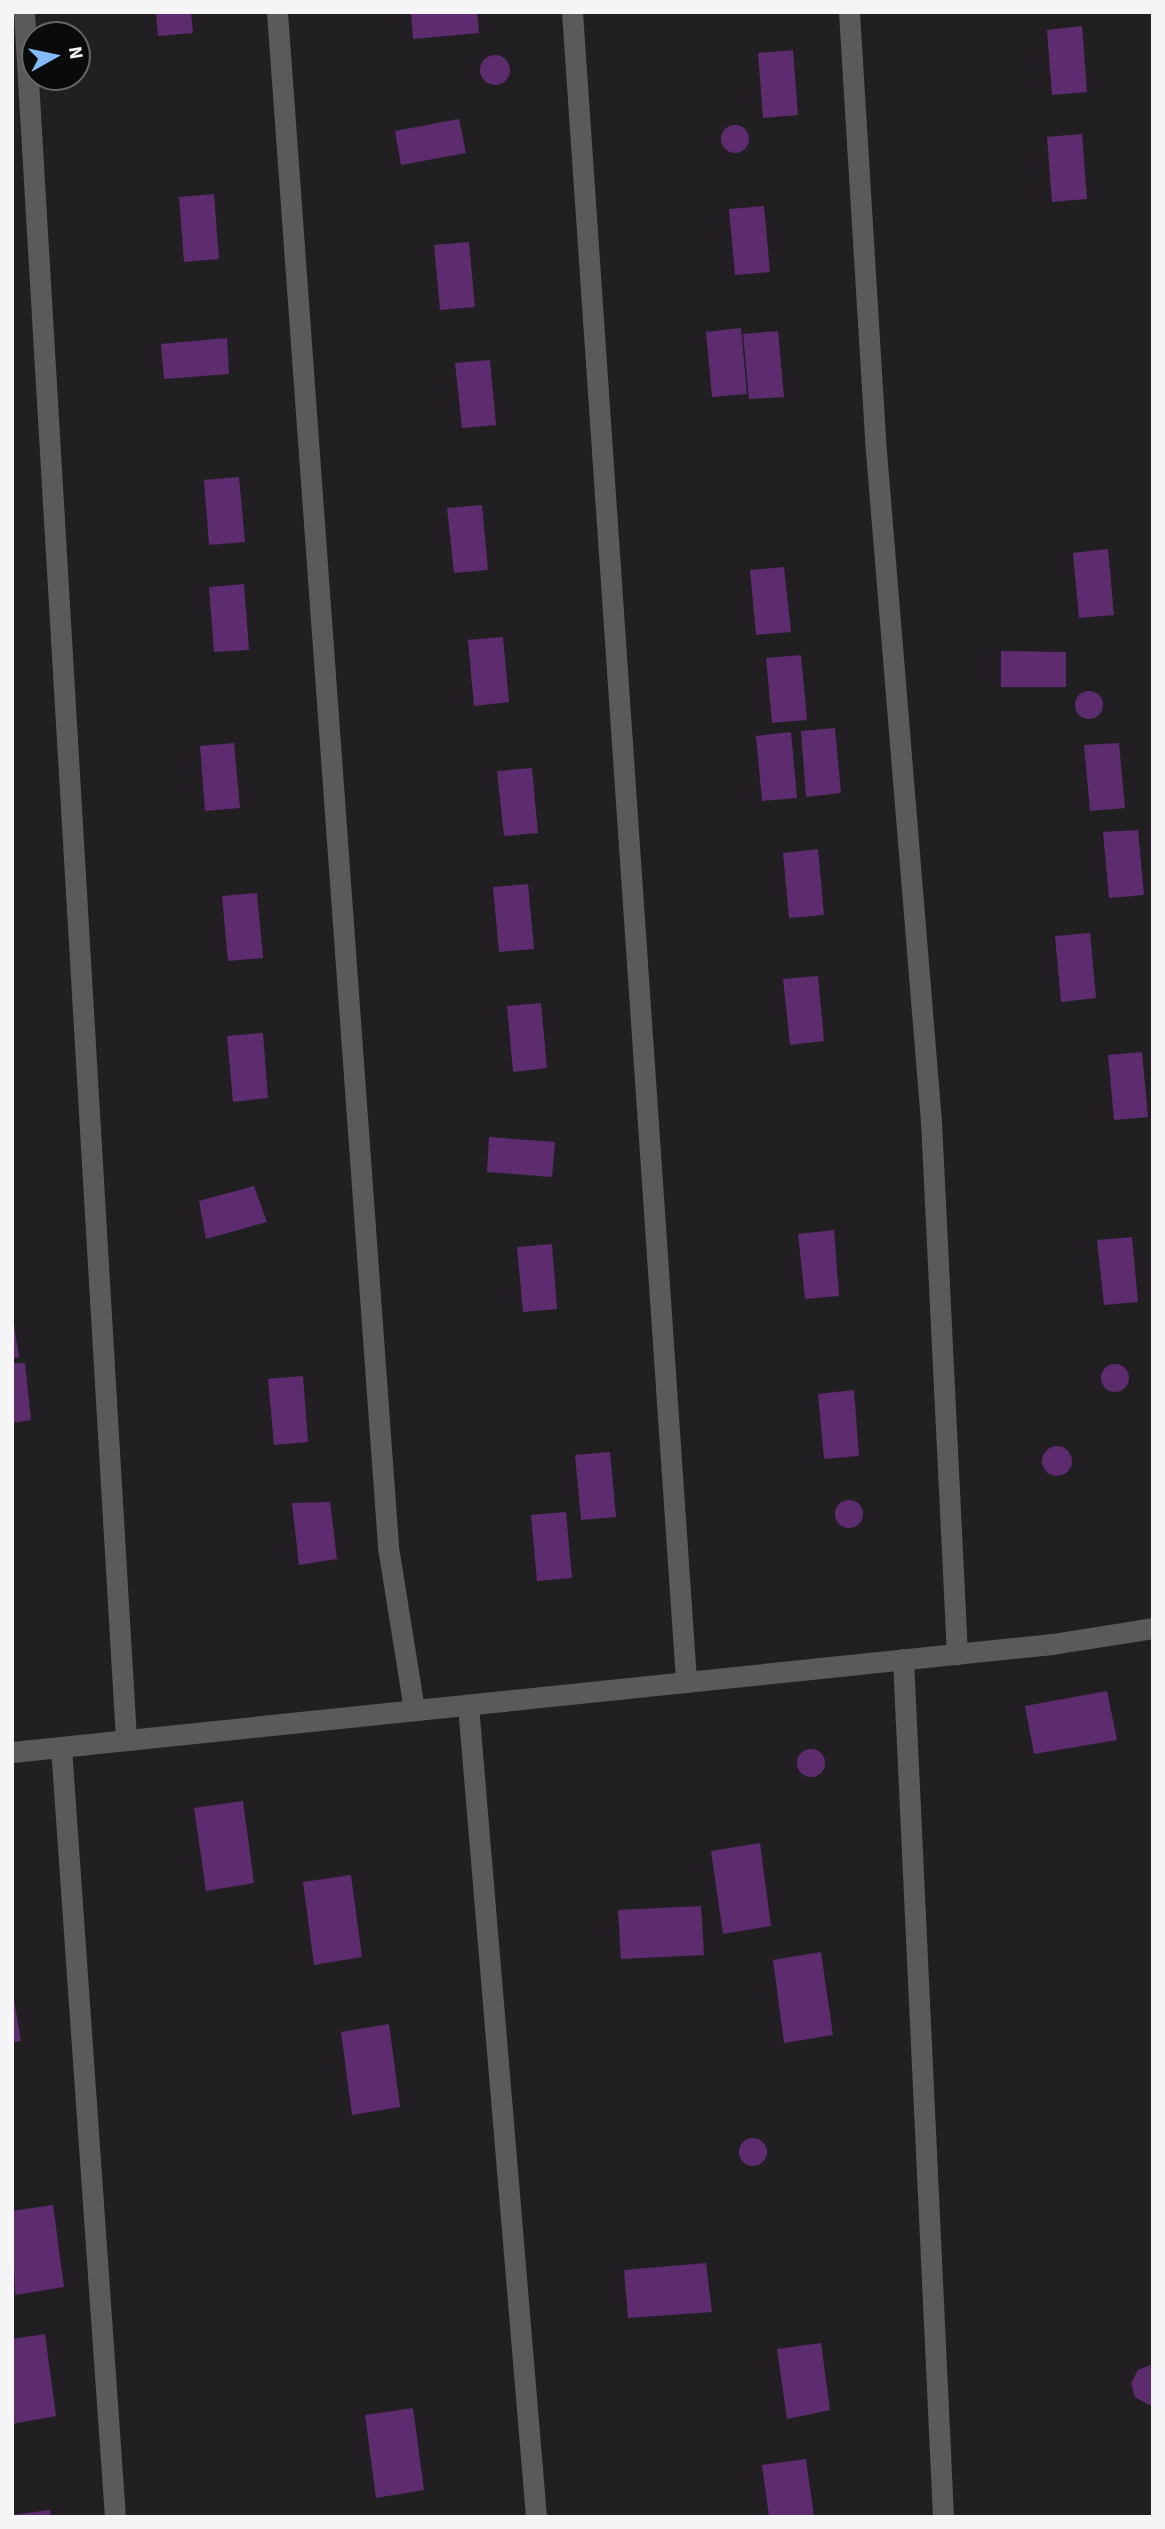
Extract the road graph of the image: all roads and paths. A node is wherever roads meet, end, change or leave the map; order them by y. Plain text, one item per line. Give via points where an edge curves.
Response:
1 (24, 12) edge
2 (277, 12) edge
3 (572, 12) edge
4 (849, 12) edge
5 (1153, 1628) edge
6 (957, 1654) junction
7 (903, 1659) junction
8 (686, 1682) junction
9 (468, 1705) junction
10 (414, 1710) junction
11 (126, 1740) junction
12 (61, 1747) junction
13 (12, 1752) edge
14 (115, 2517) edge
15 (536, 2517) edge
16 (943, 2517) edge

1 - 11 street
2 - 10 street via 388,1547
3 - 8 street
4 - 6 street via 875,439 931,1121
5 - 6 street
6 - 7 street
7 - 8 street
7 - 16 street
8 - 9 street
9 - 10 street
9 - 15 street
10 - 11 street
11 - 12 street
12 - 13 street
12 - 14 street

